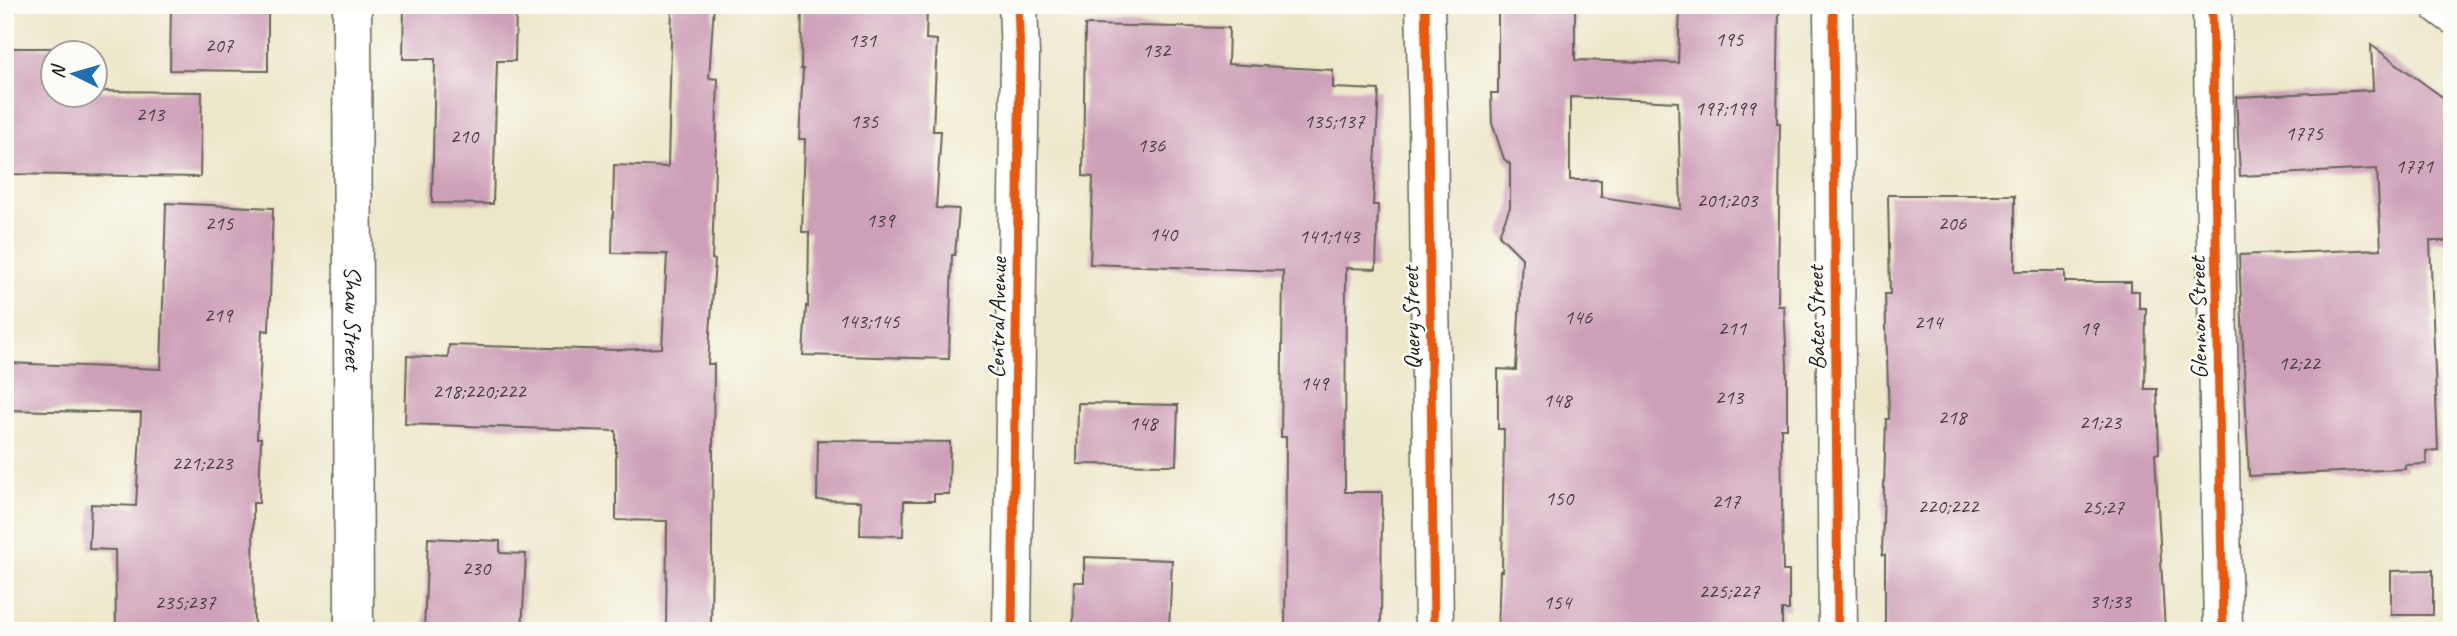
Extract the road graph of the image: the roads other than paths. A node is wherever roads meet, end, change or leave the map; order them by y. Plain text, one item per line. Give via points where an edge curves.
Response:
1 (352, 5) edge
2 (1018, 5) edge
3 (1425, 5) edge
4 (1833, 5) edge
5 (2212, 5) edge
6 (2440, 5) edge
7 (2452, 14) edge
8 (354, 631) edge
9 (1012, 631) edge
10 (1434, 631) edge
11 (1838, 631) edge
12 (2224, 631) edge

1 - 8 street, Shaw Street
2 - 9 street, Central Avenue
3 - 10 street, Query Street
4 - 11 street, Bates Street
5 - 12 street, Glennon Street
6 - 7 street

